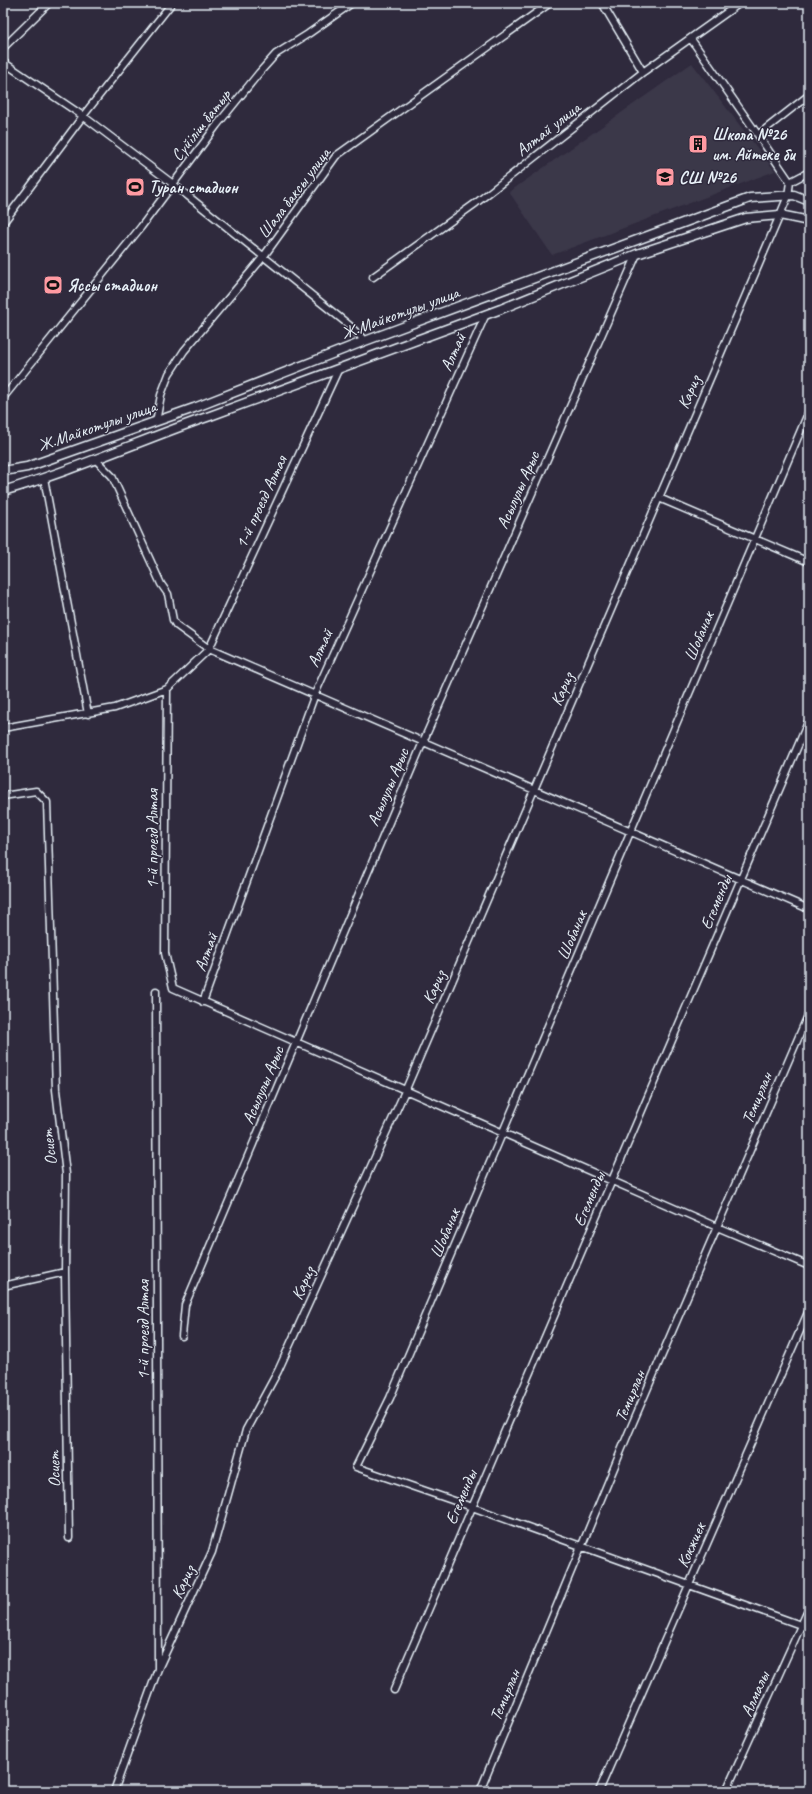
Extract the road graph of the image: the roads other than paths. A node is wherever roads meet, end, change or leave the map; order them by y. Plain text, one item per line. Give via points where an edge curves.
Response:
1 (49, 3) edge
2 (172, 3) edge
3 (352, 3) edge
4 (550, 3) edge
5 (602, 3) edge
6 (740, 3) edge
7 (691, 39) junction
8 (3, 48) edge
9 (3, 62) edge
10 (642, 72) junction
11 (809, 95) edge
12 (83, 116) junction
13 (758, 135) junction
14 (809, 172) edge
15 (790, 182) junction
16 (174, 184) junction
17 (788, 196) junction
18 (809, 201) edge
19 (780, 215) junction
20 (809, 221) edge
21 (3, 223) edge
22 (637, 254) junction
23 (264, 256) junction
24 (373, 277) dead end
25 (486, 314) junction
26 (365, 341) junction
27 (339, 368) junction
28 (268, 380) junction
29 (273, 393) junction
30 (3, 398) edge
31 (809, 411) edge
32 (156, 422) junction
33 (95, 459) junction
34 (3, 471) edge
35 (44, 478) junction
36 (3, 491) edge
37 (659, 498) junction
38 (755, 539) junction
39 (809, 562) edge
40 (209, 649) junction
41 (167, 689) junction
42 (315, 694) junction
43 (88, 714) junction
44 (809, 720) edge
45 (3, 728) edge
46 (423, 742) junction
47 (534, 790) junction
48 (3, 796) edge
49 (631, 832) junction
50 (741, 880) junction
51 (809, 910) edge
52 (156, 991) dead end
53 (203, 1002) junction
54 (809, 1013) edge
55 (296, 1043) junction
56 (406, 1089) junction
57 (503, 1132) junction
58 (612, 1180) junction
59 (717, 1227) junction
60 (809, 1266) edge
61 (64, 1272) junction
62 (3, 1286) edge
63 (809, 1310) edge
64 (182, 1336) dead end
65 (472, 1507) junction
66 (69, 1538) dead end
67 (582, 1546) junction
68 (689, 1585) junction
69 (809, 1608) edge
70 (801, 1625) junction
71 (809, 1628) edge
72 (158, 1669) junction
73 (394, 1690) dead end
74 (114, 1791) edge
75 (480, 1791) edge
76 (599, 1791) edge
77 (726, 1791) edge

1 - 8 street
2 - 12 street
3 - 16 street, Сүйіліш батыр via 276,54 217,125
4 - 23 street, Шала баксы улица via 336,156
5 - 10 street
6 - 7 street, Алтай улица
7 - 10 street, Алтай улица
7 - 13 street
9 - 12 street
10 - 24 street, Алтай улица via 476,203
11 - 13 street
12 - 16 street
12 - 21 street
13 - 15 street
14 - 15 street
15 - 17 street, Кариз
16 - 23 street
16 - 30 street, Сүйіліш батыр
17 - 18 street, Ж.Майкотулы улица via 794,195
17 - 19 street, Кариз
17 - 26 street, Ж.Майкотулы улица via 750,198
19 - 20 street, Ж.Майкотулы улица
19 - 22 street, Ж.Майкотулы улица via 746,218
19 - 37 street, Кариз
22 - 25 street, Ж.Майкотулы улица
22 - 46 street, Асылулы Арыс
23 - 26 street
23 - 32 street, Шала баксы улица via 184,351 166,381
25 - 27 street, Ж.Майкотулы улица
25 - 42 street, Алтай
26 - 28 street, Ж.Майкотулы улица
27 - 29 street, Ж.Майкотулы улица
27 - 40 street, 1-й проезд Алтая
28 - 29 street
28 - 32 street, Ж.Майкотулы улица
29 - 33 street, Ж.Майкотулы улица
31 - 38 street, Шобанак
32 - 34 street, Ж.Майкотулы улица via 27,467
33 - 35 street, Ж.Майкотулы улица
33 - 40 street via 112,476 161,584 168,594 172,620
35 - 36 street, Ж.Майкотулы улица
35 - 43 street
37 - 38 street
37 - 47 street, Кариз
38 - 39 street
38 - 49 street, Шобанак
40 - 41 street
40 - 42 street
41 - 43 street via 115,708
41 - 53 street, 1-й проезд Алтая via 165,953 173,988
42 - 46 street
42 - 53 street, Алтай
43 - 45 street
44 - 50 street, Егеменды
46 - 47 street
46 - 55 street, Асылулы Арыс
47 - 49 street
47 - 56 street, Кариз
48 - 61 street, Осиет via 36,791 47,802 56,1090 66,1174
49 - 50 street
49 - 57 street, Шобанак
50 - 51 street
50 - 58 street, Егеменды
52 - 72 street, 1-й проезд Алтая
53 - 55 street
54 - 59 street, Темирлан
55 - 56 street
55 - 64 street, Асылулы Арыс via 186,1306
56 - 57 street
56 - 72 street, Кариз via 278,1371 246,1430 212,1552
57 - 58 street
57 - 65 street, Шобанак via 390,1398 356,1467
58 - 59 street
58 - 65 street, Егеменды
59 - 60 street
59 - 67 street, Темирлан
61 - 62 street
61 - 66 street, Осиет
63 - 68 street, Кокжиек
65 - 67 street
65 - 73 street, Егеменды
67 - 68 street
67 - 75 street, Темирлан
68 - 70 street
68 - 76 street, Кокжиек
69 - 70 street, Алмалы
70 - 71 street
70 - 77 street, Алмалы
72 - 74 street, Кариз

